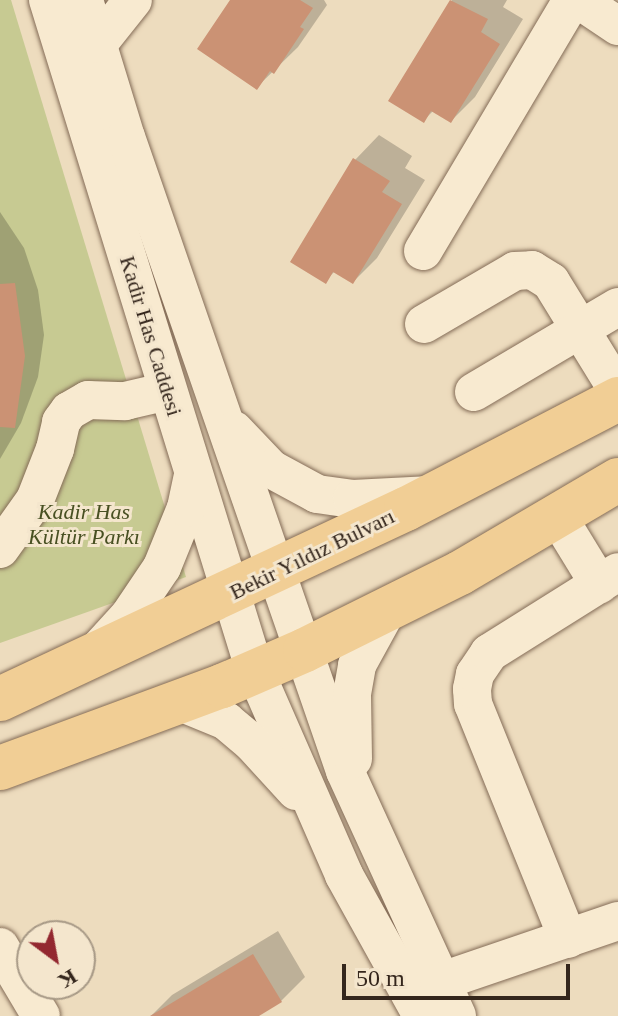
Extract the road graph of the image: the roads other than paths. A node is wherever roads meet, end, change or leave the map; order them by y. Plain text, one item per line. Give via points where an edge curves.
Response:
1 (48, 0) edge
2 (84, 0) edge
3 (133, 0) edge
4 (572, 0) edge
5 (579, 0) edge
6 (618, 26) edge
7 (98, 44) junction
8 (423, 251) dead end
9 (618, 307) edge
10 (424, 324) dead end
11 (580, 330) junction
12 (168, 391) junction
13 (618, 391) edge
14 (474, 392) dead end
15 (618, 399) edge
16 (221, 410) junction
17 (193, 474) junction
18 (618, 480) edge
19 (435, 495) junction
20 (558, 517) junction
21 (0, 549) edge
22 (276, 569) junction
23 (608, 578) edge
24 (230, 594) junction
25 (386, 612) junction
26 (305, 650) junction
27 (89, 660) junction
28 (255, 671) junction
29 (0, 699) edge
30 (180, 702) junction
31 (0, 768) edge
32 (357, 798) junction
33 (313, 805) junction
34 (618, 921) edge
35 (568, 939) junction
36 (0, 947) edge
37 (439, 982) junction
38 (41, 1016) edge
39 (422, 1016) edge
40 (457, 1016) edge

1 - 12 street, Kadir Has Caddesi
2 - 7 street, Kadir Has Caddesi
3 - 7 street
4 - 8 street
5 - 6 street
7 - 16 street, Kadir Has Caddesi
9 - 11 street
10 - 11 street via 523,269 551,282
11 - 13 street
11 - 14 street
12 - 17 street, Kadir Has Caddesi
12 - 21 street via 125,401 88,400 69,411 35,500
15 - 19 main road, Bekir Yıldız Bulvarı
16 - 19 street via 256,456 302,488 352,499
16 - 22 street, Kadir Has Caddesi
17 - 24 street, Kadir Has Caddesi
17 - 27 street via 186,508 162,567 129,616
18 - 20 main road
19 - 22 main road, Bekir Yıldız Bulvarı
20 - 23 street
20 - 25 main road
22 - 24 main road, Bekir Yıldız Bulvarı
22 - 26 street, Kadir Has Caddesi
23 - 35 street via 489,653 472,689 473,704
24 - 27 main road, Bekir Yıldız Bulvarı
24 - 28 street, Kadir Has Caddesi
25 - 26 main road
25 - 32 street via 366,644 352,694
26 - 28 main road
26 - 32 street, Kadir Has Caddesi
27 - 29 main road, Bekir Yıldız Bulvarı
28 - 30 main road
28 - 33 street, Kadir Has Caddesi
30 - 31 main road
30 - 33 street via 226,721
32 - 37 street, Kadir Has Caddesi
33 - 39 street via 344,875
34 - 35 street
35 - 37 street
36 - 38 street
37 - 40 street

